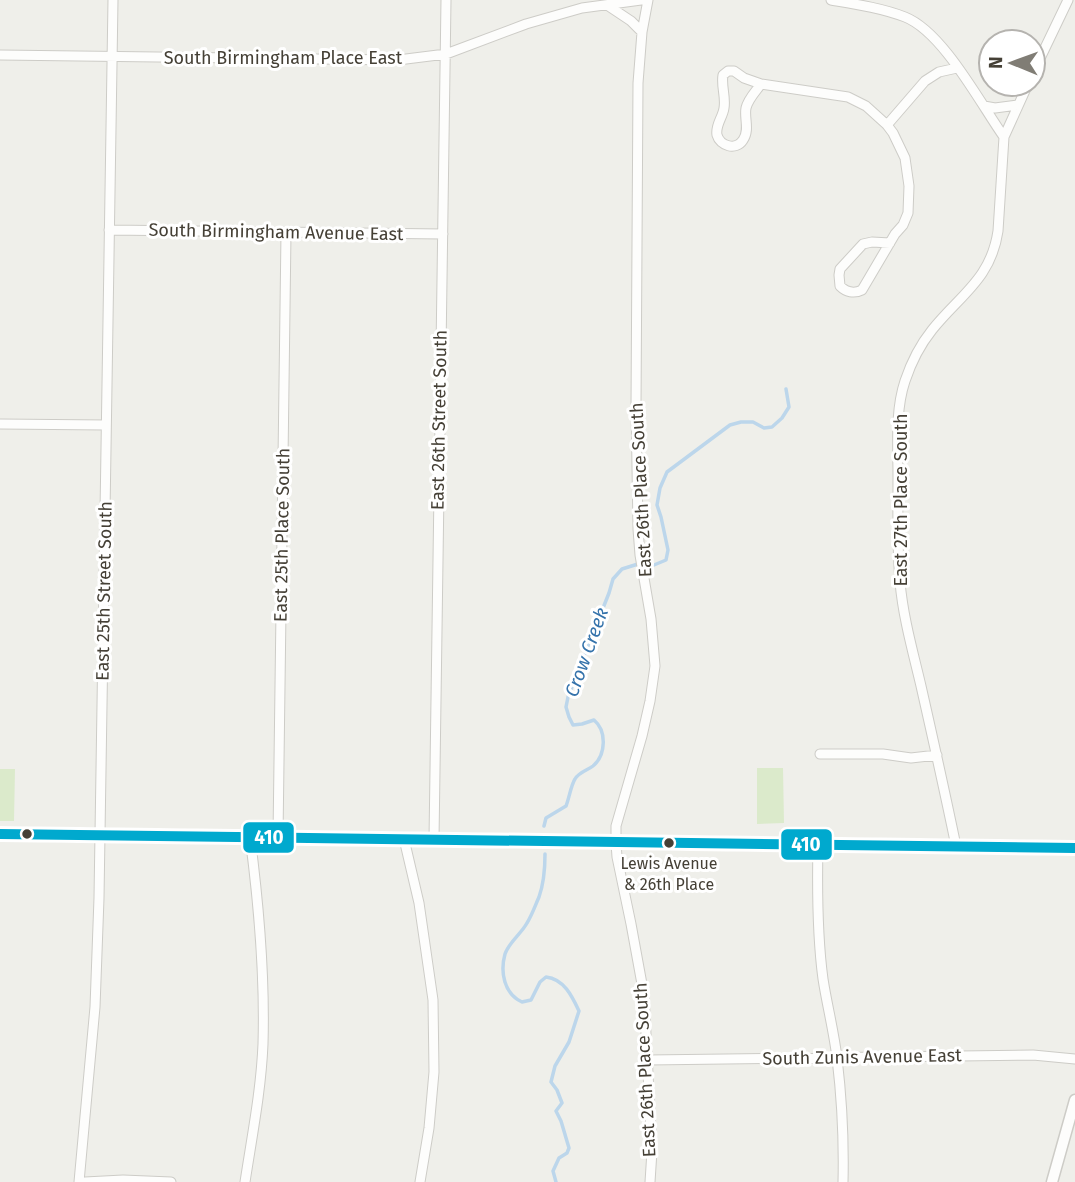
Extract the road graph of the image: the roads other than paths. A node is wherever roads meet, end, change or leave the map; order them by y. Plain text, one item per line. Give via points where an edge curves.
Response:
1 (113, 0) edge
2 (446, 0) edge
3 (641, 0) edge
4 (648, 0) edge
5 (831, 0) edge
6 (1068, 0) edge
7 (607, 5) junction
8 (642, 32) junction
9 (1047, 44) edge
10 (446, 54) junction
11 (0, 55) edge
12 (112, 57) junction
13 (957, 68) junction
14 (761, 84) junction
15 (1021, 98) edge
16 (1018, 105) junction
17 (984, 106) junction
18 (887, 125) junction
19 (1004, 137) junction
20 (109, 230) junction
21 (286, 233) junction
22 (443, 234) junction
23 (890, 243) junction
24 (0, 424) edge
25 (106, 425) junction
26 (820, 754) dead end
27 (937, 755) junction
28 (0, 834) edge
29 (100, 835) junction
30 (250, 837) junction
31 (278, 837) junction
32 (404, 839) junction
33 (434, 839) junction
34 (616, 843) junction
35 (818, 844) junction
36 (956, 846) junction
37 (1075, 848) edge
38 (837, 1058) junction
39 (1075, 1059) edge
40 (648, 1060) junction
41 (1075, 1100) edge
42 (82, 1182) edge
43 (171, 1182) edge
44 (245, 1182) edge
45 (420, 1182) edge
46 (650, 1182) edge
47 (843, 1182) edge
48 (1052, 1182) edge

1 - 12 street, East 25th Street South
2 - 10 street, East 26th Street South
3 - 7 street, South Birmingham Place East
4 - 8 street, East 26th Place South
5 - 13 street via 906,18 928,31
6 - 9 street
7 - 8 street
7 - 10 street, South Birmingham Place East via 546,18
8 - 34 street, East 26th Place South via 636,406 639,545 655,666
10 - 12 street, South Birmingham Place East via 398,61
10 - 22 street, East 26th Street South
11 - 12 street, South Birmingham Place East
12 - 20 street, East 25th Street South
13 - 17 street
13 - 18 street via 925,81
14 - 14 street via 746,108 747,131 741,144 722,143 717,131 724,111 723,75 734,71
14 - 18 street via 848,97
15 - 16 street
16 - 17 street
16 - 19 street
17 - 19 street
18 - 23 street via 905,158 909,186 907,218
19 - 27 street, East 27th Place South via 996,245 978,281 919,349 901,397 900,584
20 - 21 street, South Birmingham Avenue East
20 - 25 street, East 25th Street South
21 - 22 street, South Birmingham Avenue East
21 - 31 street, East 25th Place South
22 - 33 street, East 26th Street South
23 - 23 street via 862,290 850,292 840,286 840,269 863,244
24 - 25 street
25 - 29 street, East 25th Street South
26 - 27 street
27 - 36 street, East 27th Place South
28 - 29 main road
29 - 30 main road
29 - 42 street, East 25th Street South via 95,1007
30 - 31 main road
30 - 44 street via 262,949 263,1032
31 - 32 main road
32 - 33 main road
32 - 45 street via 433,1000 429,1128
33 - 34 main road
34 - 35 main road
34 - 40 street, East 26th Place South via 643,995
35 - 36 main road
35 - 38 street via 823,979
36 - 37 main road
38 - 39 street, South Zunis Avenue East via 1033,1055
38 - 40 street, South Zunis Avenue East
38 - 47 street
40 - 46 street, East 26th Place South
41 - 48 street
42 - 43 street

